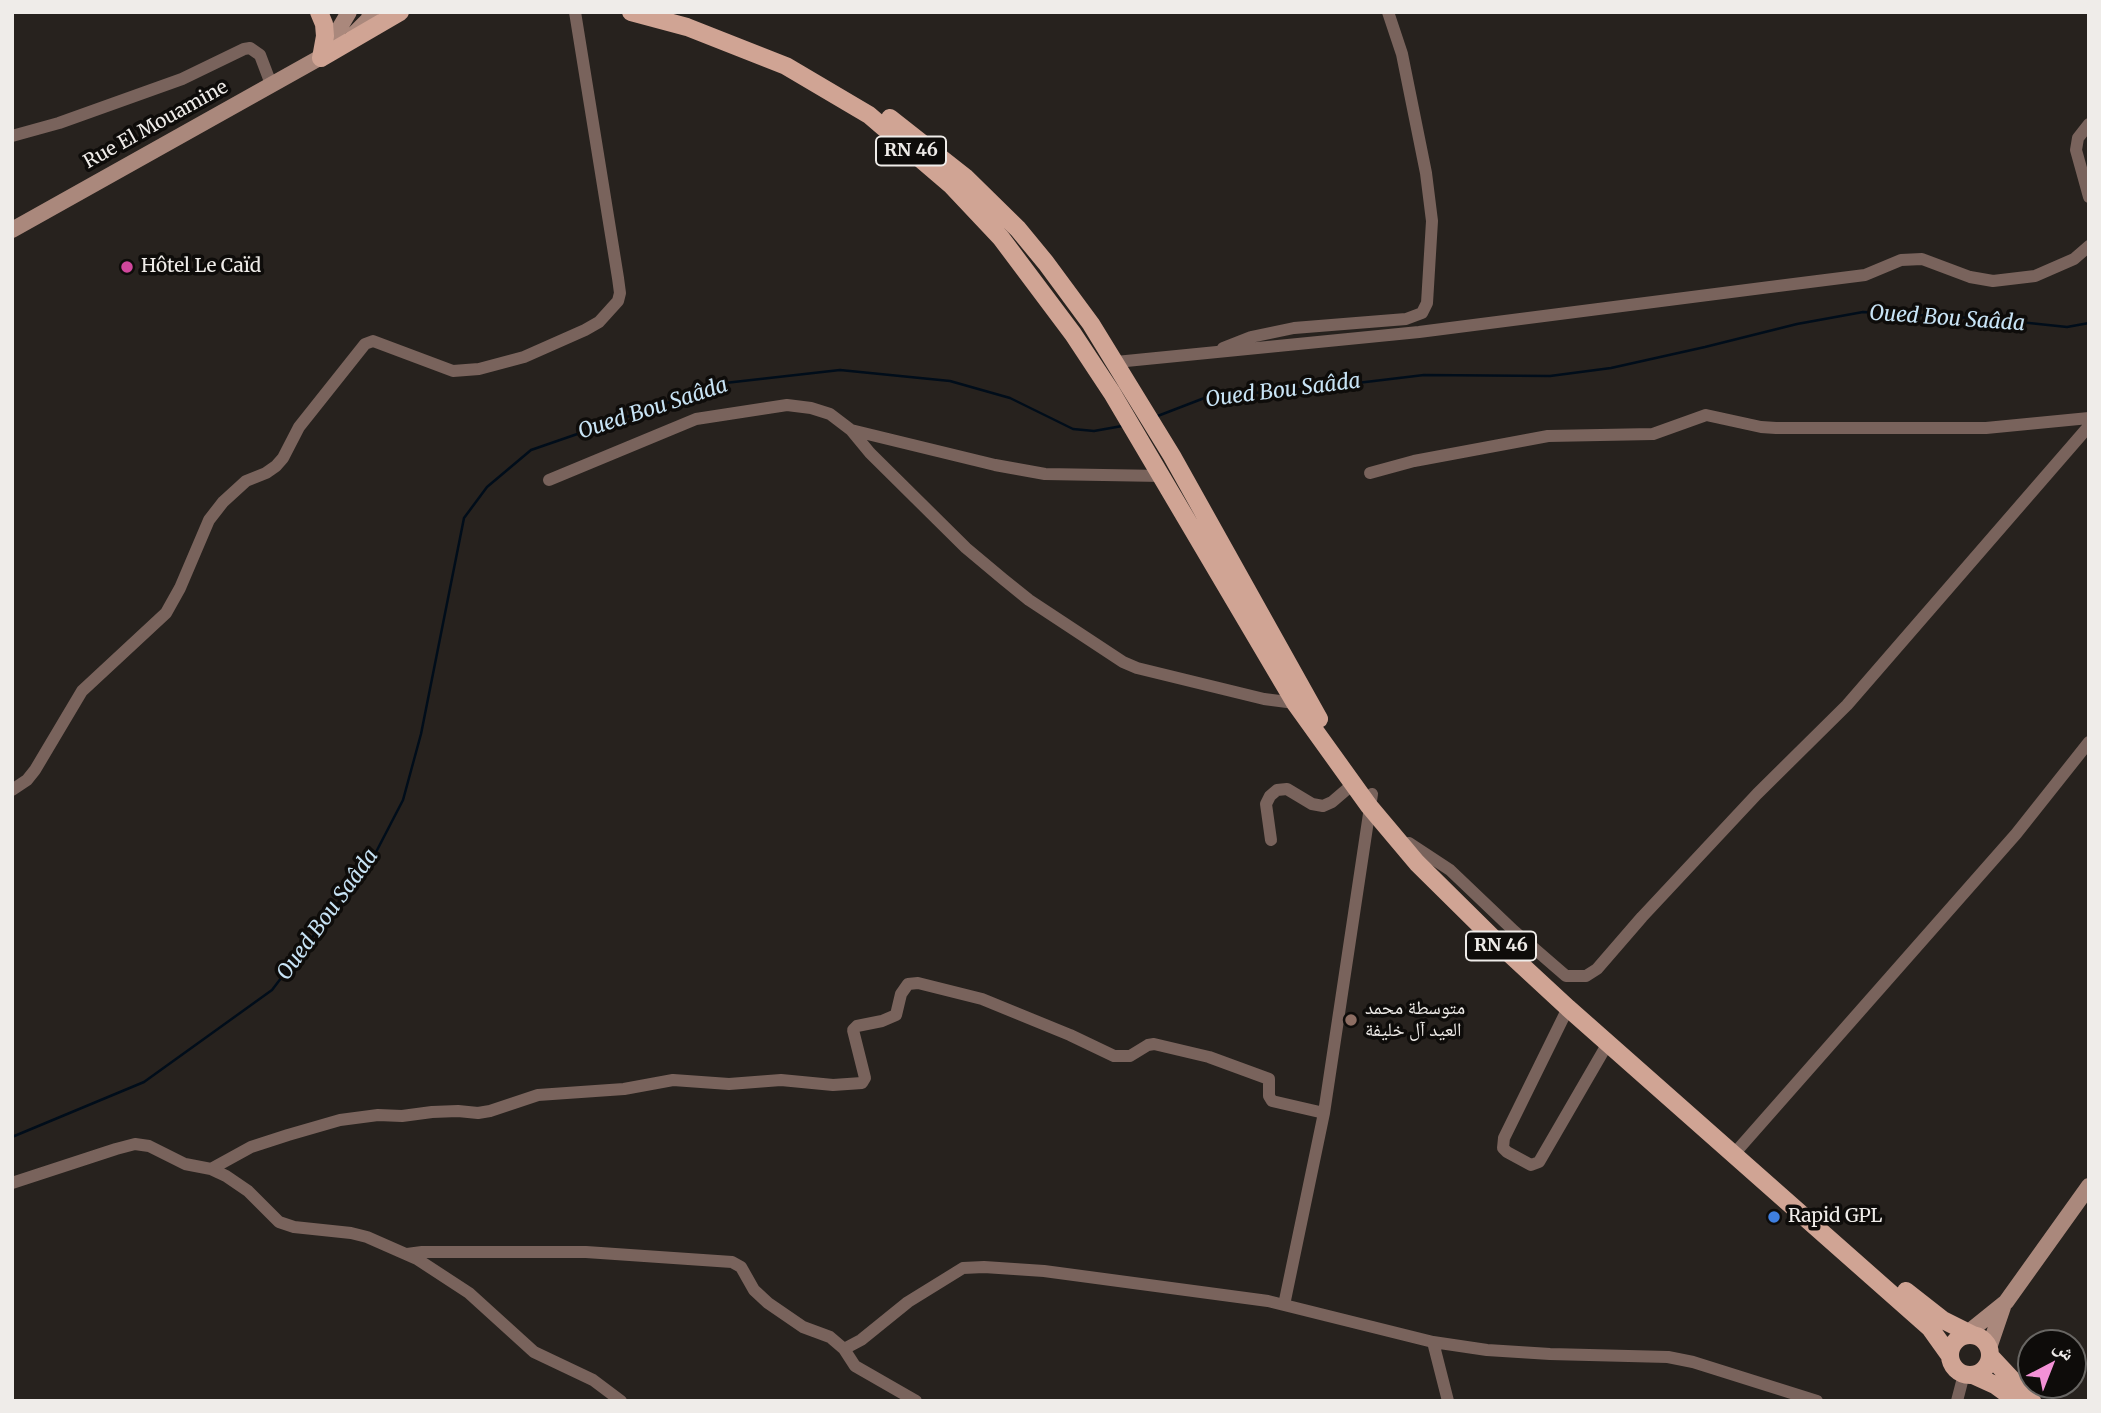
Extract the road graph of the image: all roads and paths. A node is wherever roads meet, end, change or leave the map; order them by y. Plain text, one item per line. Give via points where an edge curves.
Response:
1 (319, 12) edge
2 (349, 12) edge
3 (371, 12) edge
4 (400, 12) edge
5 (575, 12) edge
6 (631, 12) edge
7 (677, 12) edge
8 (1388, 12) edge
9 (321, 58) junction
10 (271, 84) junction
11 (2089, 124) edge
12 (12, 136) edge
13 (2089, 197) edge
14 (12, 230) edge
15 (2089, 246) edge
16 (1207, 354) junction
17 (1120, 369) junction
18 (2089, 418) edge
19 (2089, 426) edge
20 (851, 430) junction
21 (1370, 473) dead end
22 (1162, 476) junction
23 (550, 480) dead end
24 (1295, 703) junction
25 (2089, 742) edge
26 (1353, 784) junction
27 (12, 790) edge
28 (1370, 800) junction
29 (1271, 839) dead end
30 (1409, 842) junction
31 (1568, 1008) junction
32 (1608, 1043) junction
33 (1324, 1113) junction
34 (1737, 1151) junction
35 (211, 1169) junction
36 (12, 1183) edge
37 (2089, 1186) edge
38 (407, 1254) junction
39 (2006, 1302) junction
40 (1284, 1305) junction
41 (1969, 1334) junction
42 (1433, 1342) junction
43 (844, 1349) junction
44 (1989, 1352) junction
45 (1950, 1356) junction
46 (1968, 1374) junction
47 (621, 1401) edge
48 (916, 1401) edge
49 (1448, 1401) edge
50 (1817, 1401) edge
51 (1957, 1401) edge
52 (2017, 1401) edge
53 (2032, 1401) edge

1 - 9 main road via 325,36
2 - 9 main road
3 - 9 main road, Rue El Mouamine via 361,29
4 - 9 main road
5 - 27 street via 618,301 585,330 524,357 479,369 453,371 373,341 365,344 299,426 283,458 223,502 209,520 166,613 82,691 35,770
6 - 22 main road, RN 46 via 687,27 786,66 869,115 951,186 1037,284
7 - 17 main road, RN 46 via 794,57 872,104 965,177 1018,229
8 - 16 street via 1402,54 1432,221 1427,303 1422,313 1406,319 1294,328 1251,337
9 - 10 main road, Rue El Mouamine
10 - 12 street via 260,55 244,49 182,79
10 - 14 main road, Rue El Mouamine
11 - 13 street via 2078,138 2076,150
15 - 16 street via 2074,259 2035,276 1993,281 1922,259 1901,260 1866,275
16 - 17 street
17 - 28 main road, RN 46 via 1315,713
18 - 21 street via 1986,428 1776,428 1706,415 1653,434 1548,436
19 - 30 street via 1847,705 1586,976 1566,976 1450,870
20 - 22 street via 1045,474
20 - 23 street via 830,414 787,405 714,416 696,419
20 - 24 street via 966,548 1029,600 1123,662
22 - 24 main road, RN 46
24 - 26 main road, RN 46
25 - 34 street via 2016,834
26 - 28 main road, RN 46
26 - 29 street via 1329,804 1319,806 1287,789 1277,790 1266,804
28 - 30 main road, RN 46
28 - 31 main road, RN 46 via 1417,863
28 - 33 street
30 - 34 main road, RN 46 via 1568,998
31 - 32 main road, RN 46
31 - 32 street via 1504,1138 1505,1150 1531,1165 1539,1162
32 - 34 main road, RN 46
33 - 35 street via 1272,1101 1269,1079 1209,1057 1154,1044 1130,1056 1114,1056 982,999 918,983 904,988 896,1014 853,1030 862,1083 673,1080 624,1089 538,1095 478,1113 445,1111 340,1120 251,1147
33 - 40 street
34 - 41 main road, RN 46 via 1921,1304
34 - 45 main road, RN 46 via 1924,1322
35 - 36 street via 135,1144
35 - 38 street via 248,1191 279,1222 351,1233
37 - 39 main road
38 - 43 street via 586,1252 732,1262 768,1303
38 - 47 street via 468,1293 534,1352 593,1380
39 - 41 main road
39 - 44 main road
40 - 42 street
40 - 43 street via 1044,1271 963,1268
41 - 44 main road via 1980,1337
41 - 45 main road via 1952,1345
42 - 49 street
42 - 50 street via 1512,1352 1668,1357
43 - 48 street via 855,1366
44 - 46 main road via 1985,1368
44 - 53 main road
45 - 46 main road via 1954,1367
46 - 51 street
46 - 52 main road

